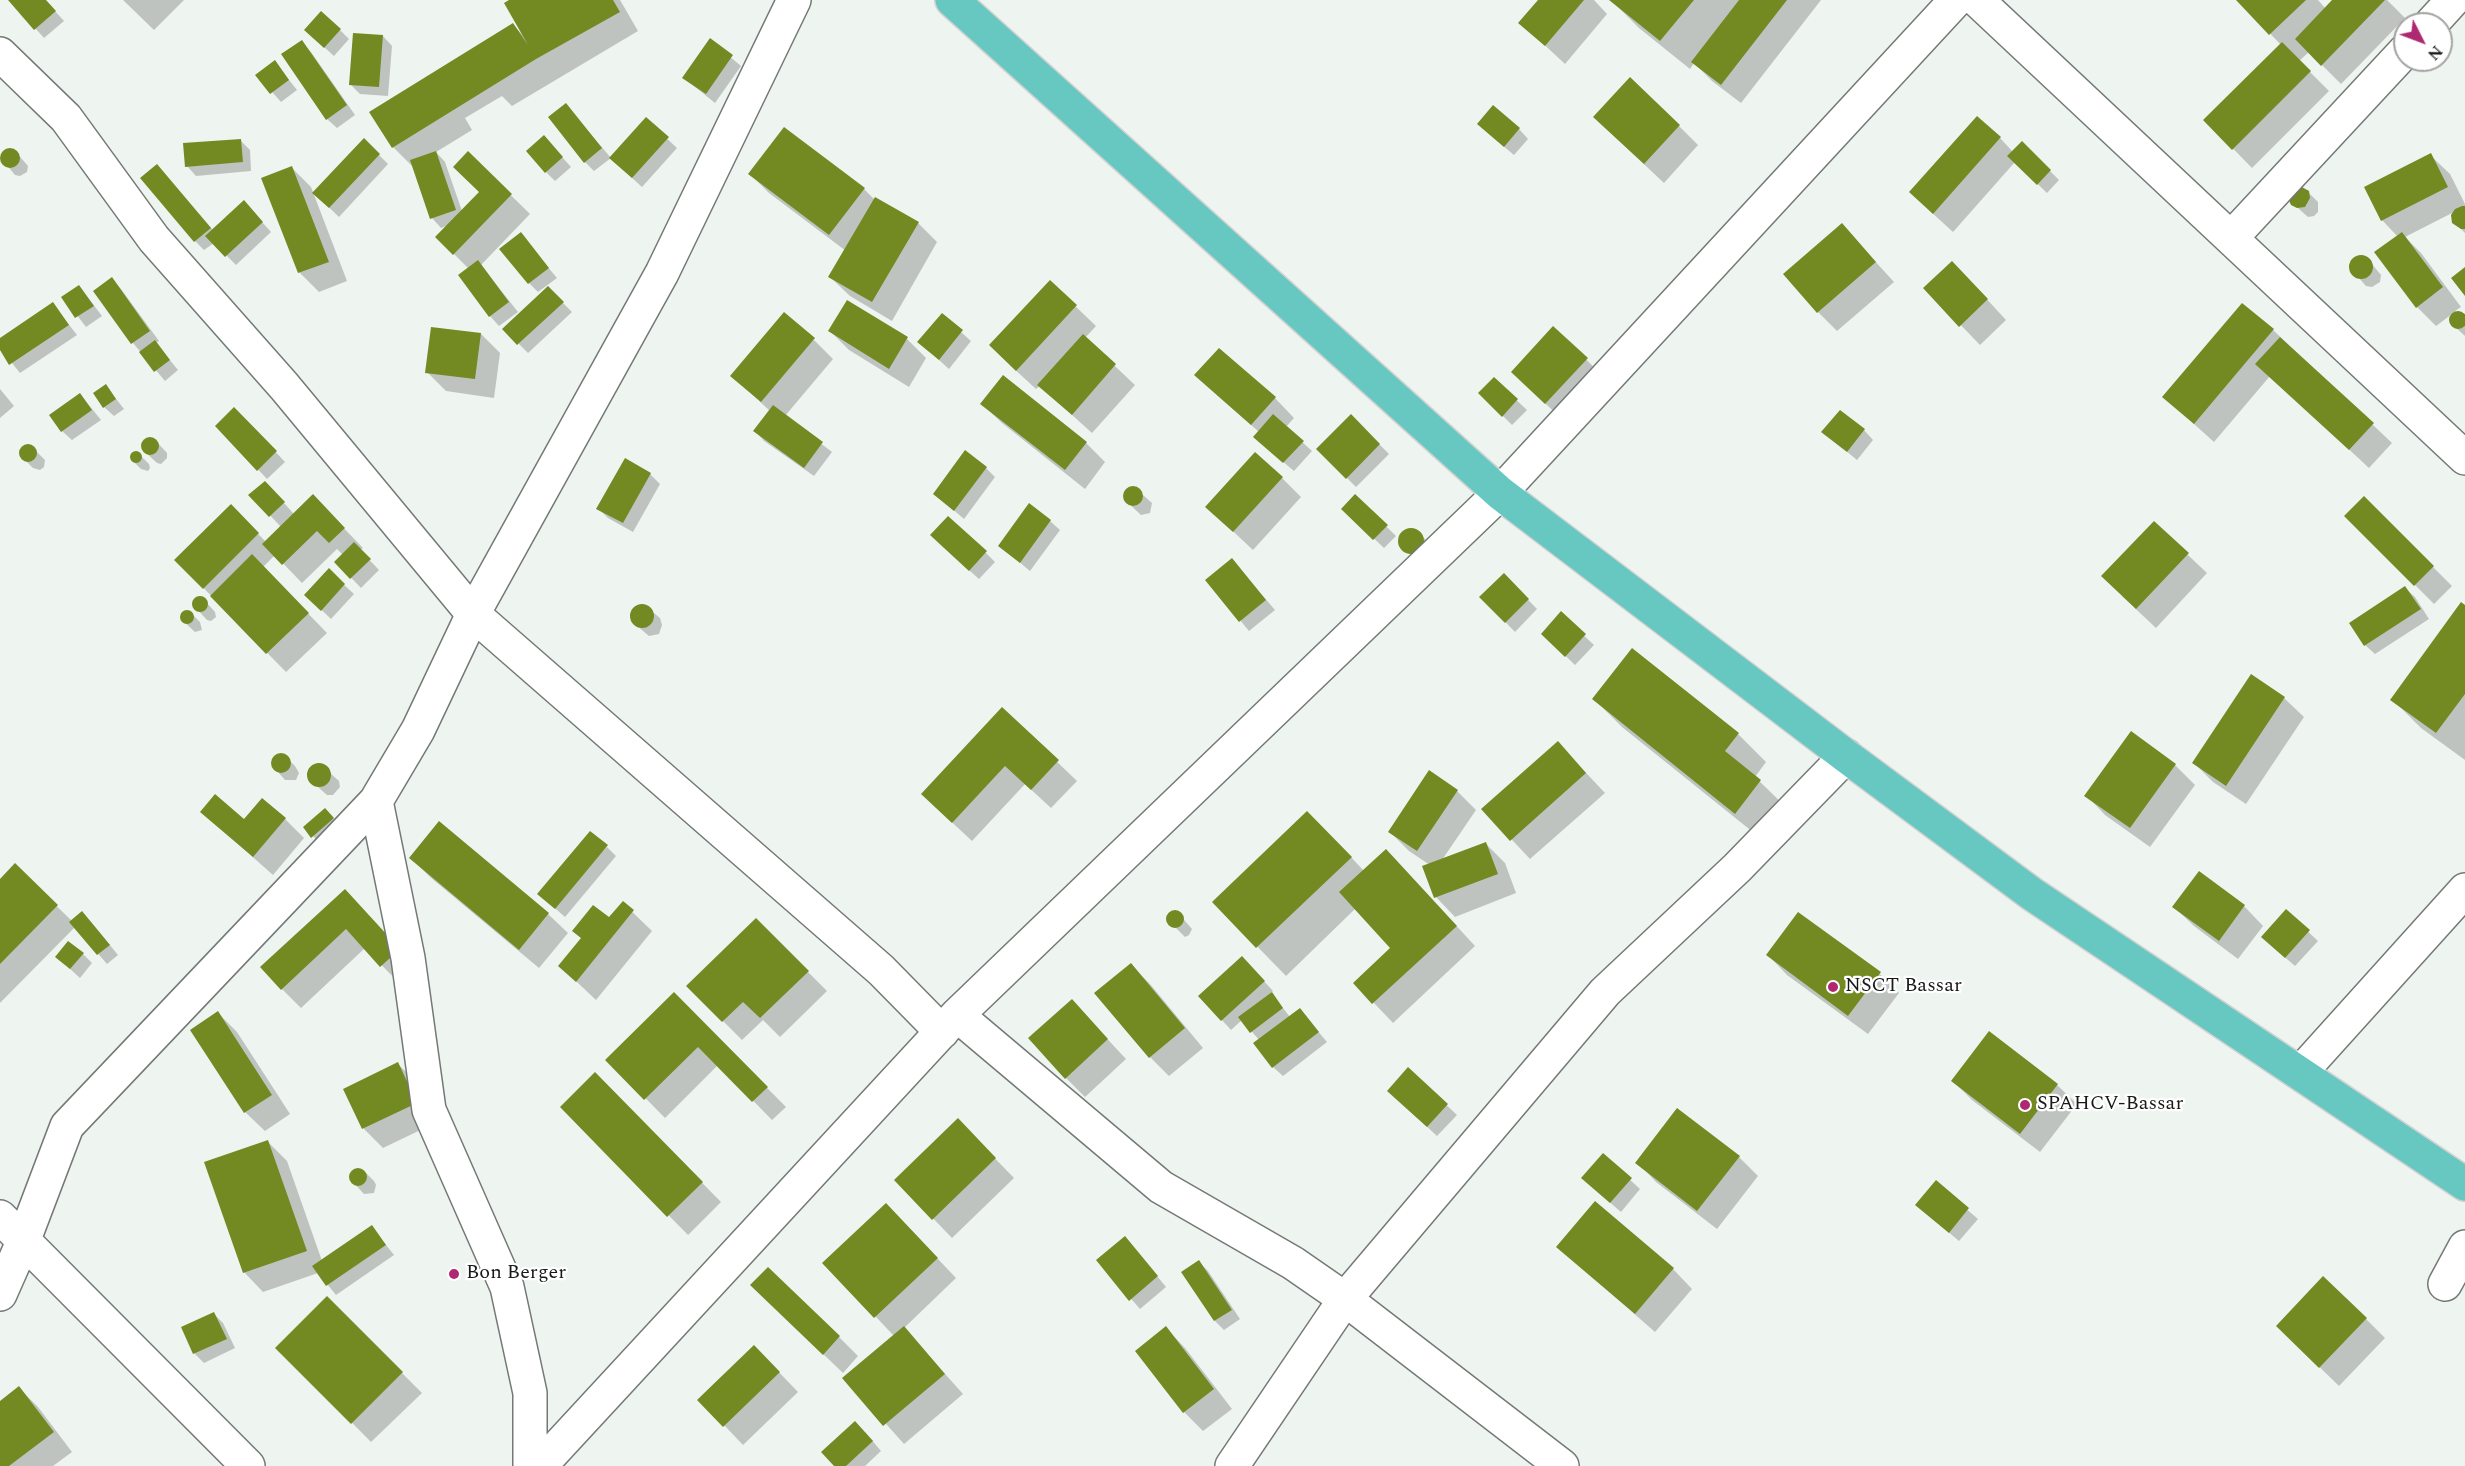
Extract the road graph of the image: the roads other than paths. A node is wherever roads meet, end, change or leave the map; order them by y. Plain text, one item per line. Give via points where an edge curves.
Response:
1 (794, 0) edge
2 (952, 0) edge
3 (1956, 0) edge
4 (1977, 0) edge
5 (2453, 0) edge
6 (2442, 12) edge
7 (0, 54) edge
8 (2393, 64) edge
9 (2232, 237) junction
10 (2465, 458) edge
11 (1500, 493) junction
12 (473, 614) junction
13 (1846, 756) junction
14 (376, 801) junction
15 (2465, 890) edge
16 (949, 1024) junction
17 (2301, 1072) junction
18 (2465, 1184) edge
19 (0, 1217) edge
20 (23, 1242) junction
21 (2465, 1247) edge
22 (2445, 1284) dead end
23 (0, 1292) edge
24 (1345, 1299) junction
25 (248, 1466) edge
26 (530, 1466) edge
27 (540, 1466) edge
28 (1232, 1466) edge
29 (1562, 1466) edge

1 - 12 street via 662,273
2 - 11 main road
3 - 11 street
4 - 9 street
5 - 6 street
7 - 12 street via 66,118 154,239 284,386
8 - 9 street
9 - 10 street
11 - 13 main road
11 - 16 street
12 - 14 street via 418,730
12 - 16 street via 881,970
13 - 17 main road via 2032,894
13 - 24 street via 1737,868 1605,992
14 - 20 street via 67,1126
14 - 26 street via 408,958 429,1110 507,1287 530,1393
15 - 17 street
16 - 24 street via 1161,1187 1293,1263
16 - 27 street
17 - 18 main road
19 - 20 street
20 - 23 street
20 - 25 street
21 - 22 street
24 - 28 street
24 - 29 street

